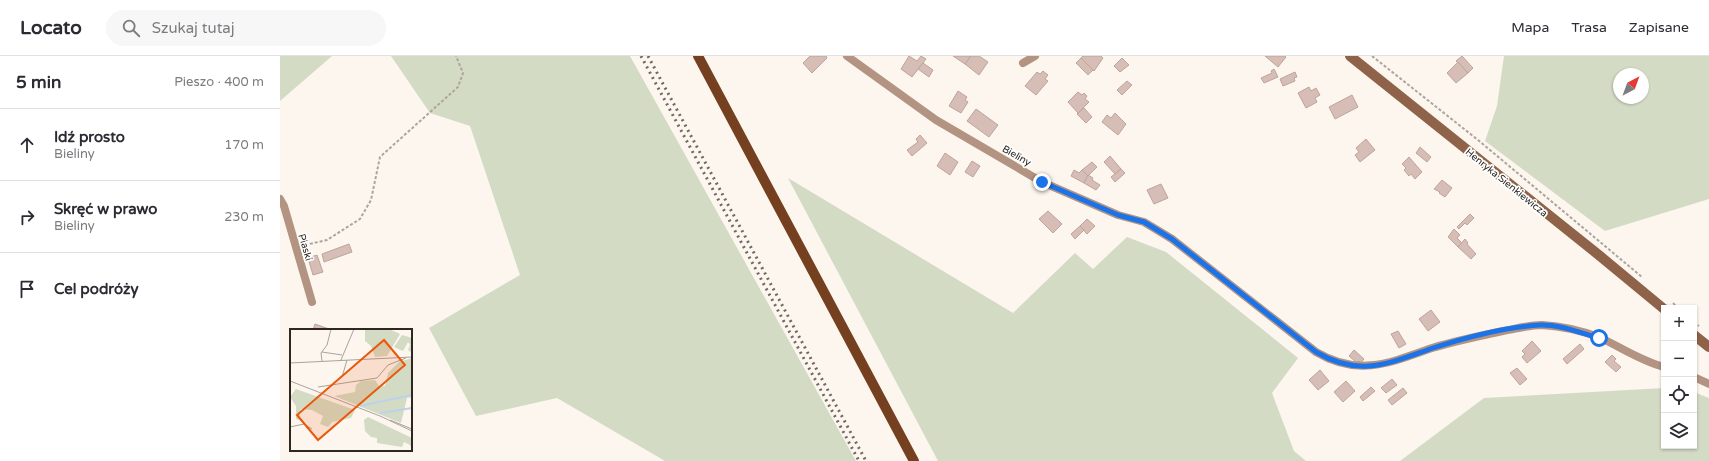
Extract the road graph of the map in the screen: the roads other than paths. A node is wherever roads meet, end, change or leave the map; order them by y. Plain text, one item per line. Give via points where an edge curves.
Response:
1 (698, 56) edge
2 (847, 56) edge
3 (1036, 56) edge
4 (1350, 56) edge
5 (1023, 63) dead end
6 (280, 199) edge
7 (312, 302) dead end
8 (1661, 307) edge
9 (1697, 337) edge
10 (1709, 347) edge
11 (1661, 366) edge
12 (1697, 378) edge
13 (1709, 384) edge
14 (914, 461) edge

1 - 14 main road
2 - 11 street, Bieliny via 936,120 1042,182 1118,215 1144,222 1172,239 1316,352 1331,360 1344,364 1376,366 1483,335 1540,325 1563,328 1599,338
3 - 5 street
4 - 8 main road, Henryka Sienkiewicza
6 - 7 street, Piaski
9 - 10 main road
12 - 13 street

